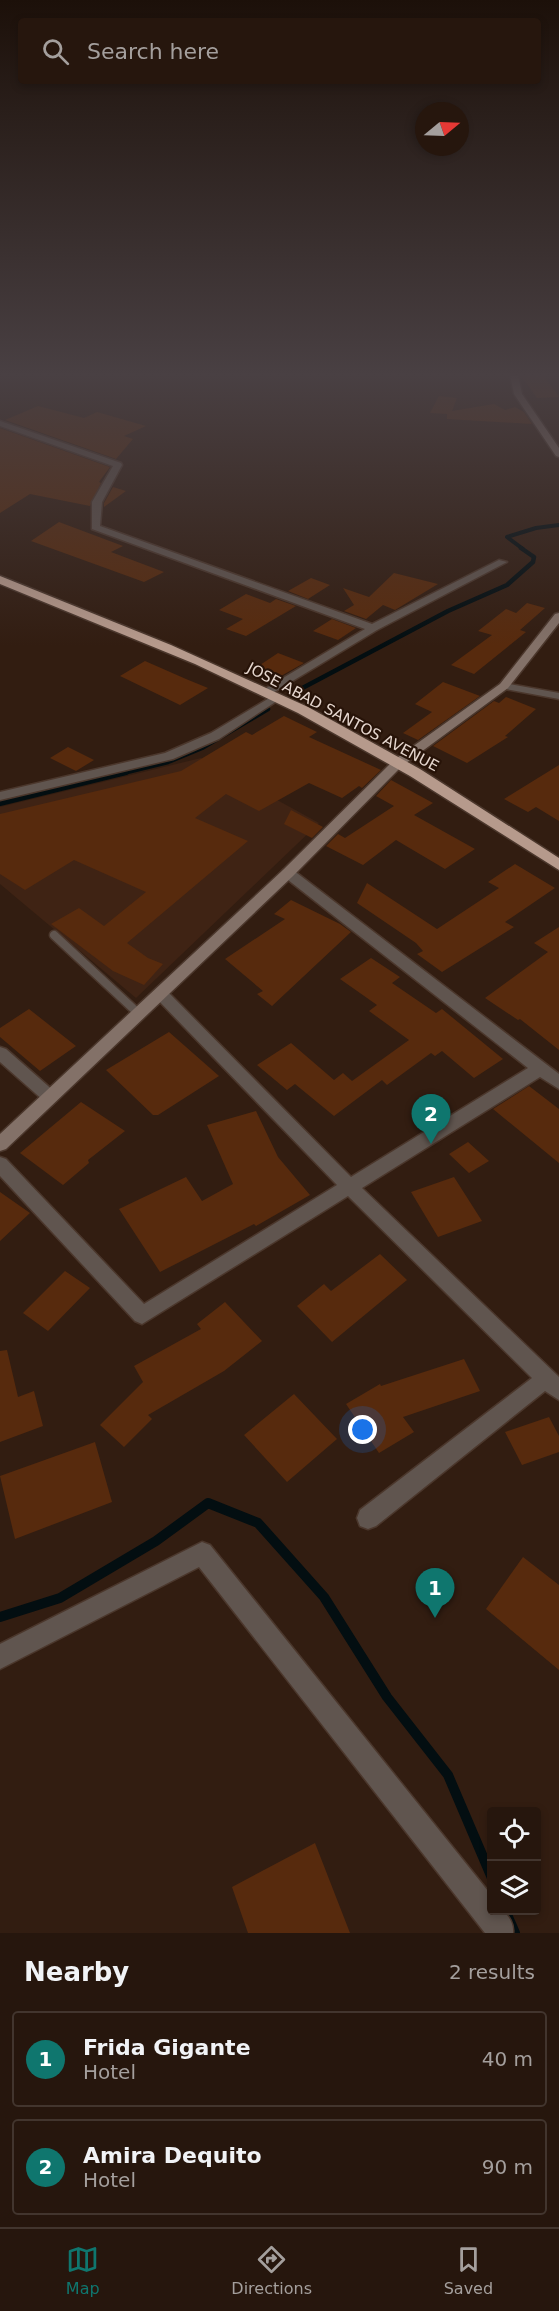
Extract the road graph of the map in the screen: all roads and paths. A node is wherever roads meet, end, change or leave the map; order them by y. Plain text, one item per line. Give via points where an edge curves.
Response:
1 (118, 465) edge
2 (502, 562) dead end
3 (0, 580) edge
4 (559, 616) edge
5 (373, 628) junction
6 (504, 686) junction
7 (272, 694) junction
8 (559, 696) edge
9 (398, 763) junction
10 (0, 796) edge
11 (559, 865) edge
12 (288, 873) junction
13 (54, 935) dead end
14 (160, 994) junction
15 (138, 1014) junction
16 (0, 1053) edge
17 (541, 1068) junction
18 (559, 1083) edge
19 (50, 1097) junction
20 (0, 1144) edge
21 (0, 1164) edge
22 (350, 1187) junction
23 (553, 1385) edge
24 (368, 1518) dead end
25 (0, 1657) edge
26 (499, 1933) edge

1 - 5 street via 97,502 95,527
2 - 5 street
3 - 7 highway, JOSE ABAD SANTOS AVENUE
4 - 6 street
5 - 7 street
6 - 8 street
6 - 9 street
7 - 9 highway, JOSE ABAD SANTOS AVENUE
7 - 10 street via 215,736 169,756
9 - 11 highway, JOSE ABAD SANTOS AVENUE
9 - 12 street
12 - 14 street
12 - 17 street
13 - 15 lane
14 - 15 street
14 - 22 street
15 - 19 street
16 - 19 street
17 - 18 street
17 - 22 street
19 - 20 street
21 - 22 street via 142,1315
22 - 23 street
23 - 24 street
25 - 26 street via 202,1553 500,1928

